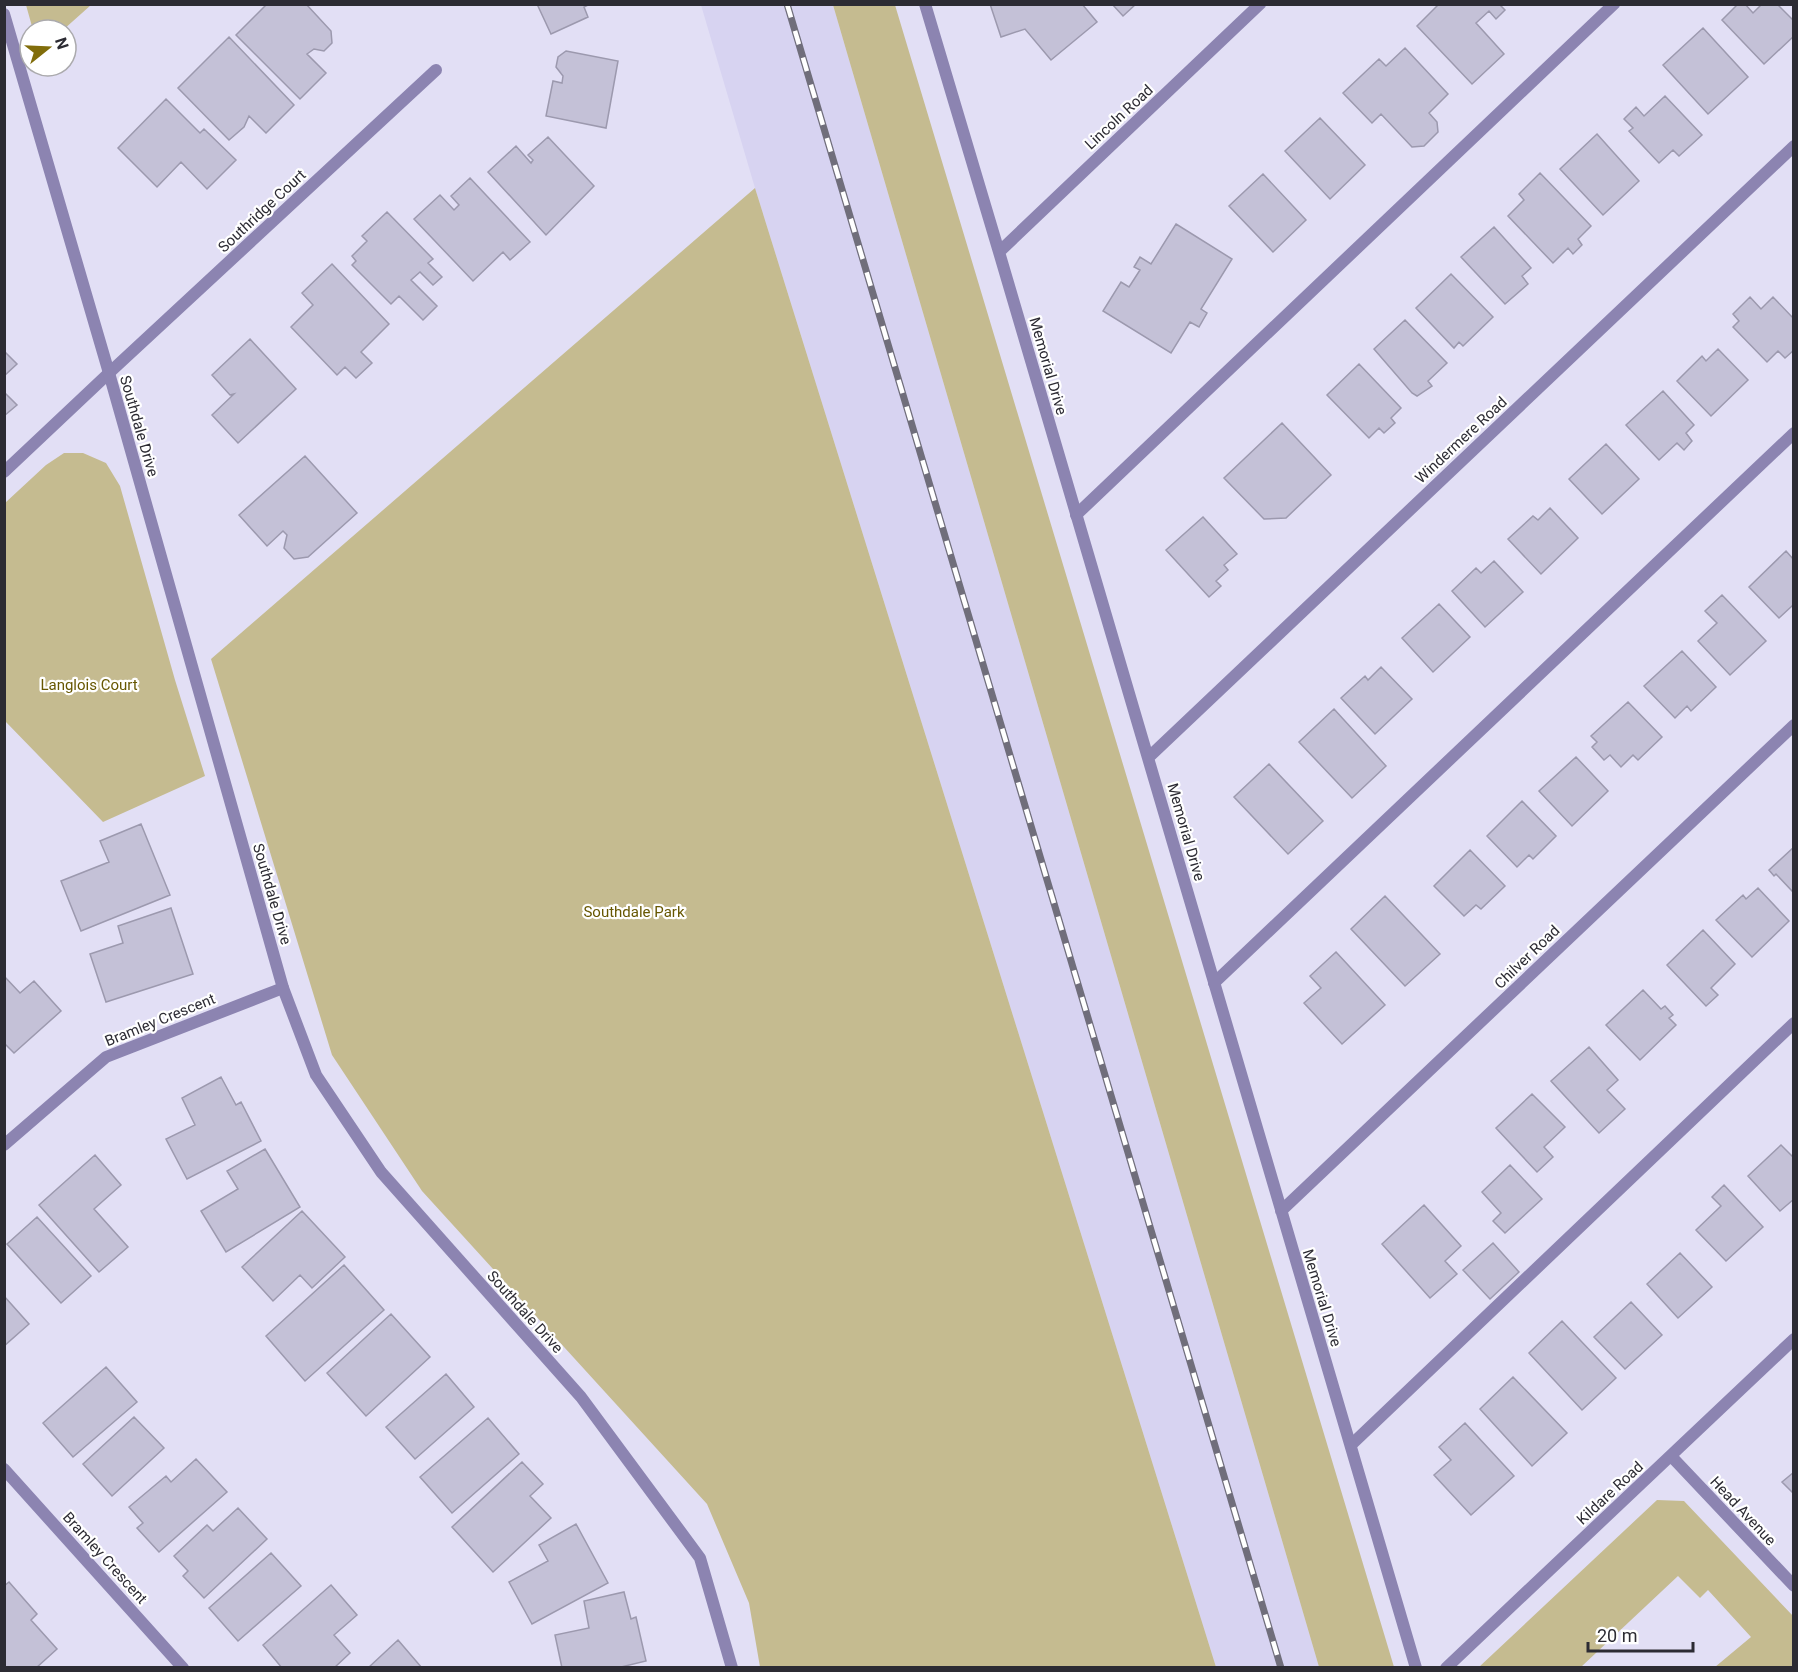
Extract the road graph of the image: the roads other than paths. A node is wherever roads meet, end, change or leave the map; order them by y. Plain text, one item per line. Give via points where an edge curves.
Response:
1 (925, 4) edge
2 (1260, 4) edge
3 (1614, 4) edge
4 (4, 14) edge
5 (436, 70) dead end
6 (1794, 146) edge
7 (999, 252) junction
8 (109, 373) junction
9 (1794, 433) edge
10 (4, 472) edge
11 (1076, 515) junction
12 (1794, 724) edge
13 (1149, 757) junction
14 (1214, 983) junction
15 (283, 987) junction
16 (1794, 1023) edge
17 (4, 1145) edge
18 (1281, 1212) junction
19 (1794, 1339) edge
20 (1351, 1445) junction
21 (1671, 1456) junction
22 (4, 1469) edge
23 (1794, 1586) edge
24 (183, 1668) edge
25 (732, 1668) edge
26 (1416, 1668) edge
27 (1446, 1668) edge

1 - 7 street, Memorial Drive
2 - 7 street, Lincoln Road
3 - 11 street
4 - 8 street, Southdale Drive
5 - 8 street, Southridge Court
6 - 13 street, Windermere Road
7 - 11 street, Memorial Drive
8 - 10 street, Southridge Court
8 - 15 street, Southdale Drive
9 - 14 street
11 - 13 street, Memorial Drive
12 - 18 street, Chilver Road
13 - 14 street, Memorial Drive
14 - 18 street, Memorial Drive
15 - 17 street, Bramley Crescent via 106,1057
15 - 25 street, Southdale Drive via 316,1075 381,1172 581,1397 700,1558
16 - 20 street
18 - 20 street, Memorial Drive
19 - 21 street, Kildare Road
20 - 26 street, Memorial Drive
21 - 23 street, Head Avenue
21 - 27 street, Kildare Road
22 - 24 street, Bramley Crescent

